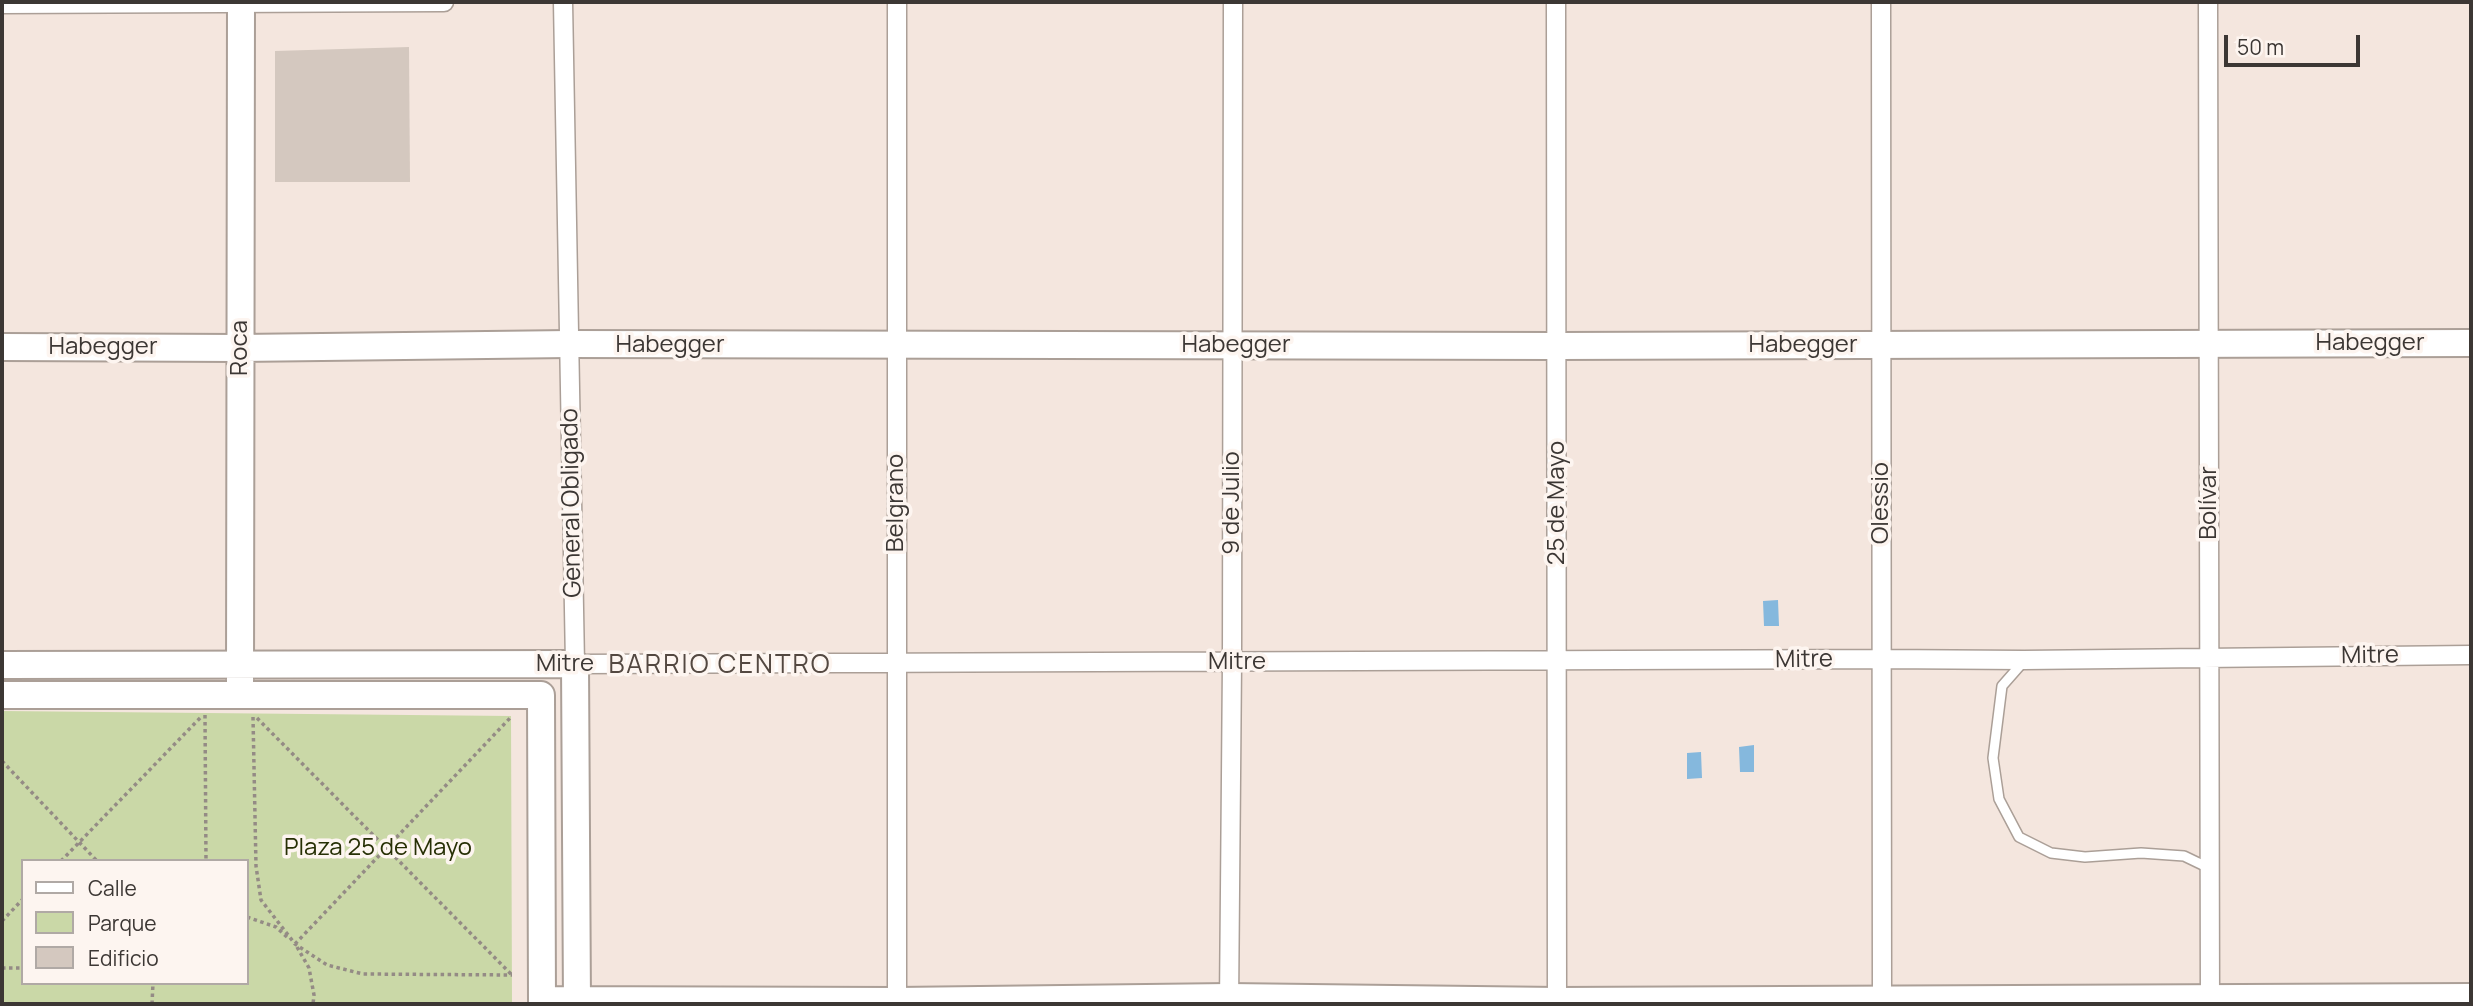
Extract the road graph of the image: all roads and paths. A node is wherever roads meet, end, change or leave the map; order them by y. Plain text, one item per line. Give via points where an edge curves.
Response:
1 (444, 2) edge
2 (564, 2) edge
3 (897, 2) edge
4 (1233, 2) edge
5 (1556, 2) edge
6 (1881, 2) edge
7 (2208, 2) edge
8 (241, 3) edge
9 (2, 4) edge
10 (2471, 343) edge
11 (569, 344) junction
12 (1232, 345) junction
13 (1881, 345) junction
14 (2208, 345) junction
15 (1557, 346) junction
16 (2, 347) edge
17 (895, 347) junction
18 (240, 348) junction
19 (2471, 655) edge
20 (2209, 658) junction
21 (1881, 659) junction
22 (2024, 660) junction
23 (1232, 662) junction
24 (1557, 662) junction
25 (2, 664) edge
26 (240, 664) junction
27 (575, 664) junction
28 (896, 664) junction
29 (2, 695) edge
30 (240, 695) junction
31 (511, 716) dead end
32 (2, 761) edge
33 (79, 842) junction
34 (386, 848) junction
35 (63, 859) edge
36 (95, 859) edge
37 (206, 859) edge
38 (2209, 868) junction
39 (21, 902) edge
40 (248, 917) edge
41 (2, 921) edge
42 (295, 944) junction
43 (2, 968) edge
44 (21, 968) edge
45 (153, 985) edge
46 (2471, 997) edge
47 (1229, 1001) edge
48 (542, 1002) edge
49 (1881, 1002) edge
50 (2210, 1002) edge
51 (577, 1003) edge
52 (897, 1003) edge
53 (1557, 1003) edge
54 (152, 1004) edge
55 (313, 1004) edge

1 - 8 street
2 - 11 street, General Obligado
3 - 17 street, Belgrano
4 - 12 street, 9 de Julio
5 - 15 street, 25 de Mayo
6 - 13 street, Olessio
7 - 14 street, Bolívar
8 - 9 street
8 - 18 main road, Roca
10 - 14 main road, Habegger
11 - 17 main road, Habegger
11 - 18 main road, Habegger
11 - 27 street, General Obligado
12 - 15 main road, Habegger
12 - 17 main road, Habegger
12 - 23 street, 9 de Julio
13 - 14 main road, Habegger
13 - 15 main road, Habegger
13 - 21 street, Olessio
14 - 20 street, Bolívar
15 - 24 street, 25 de Mayo
16 - 18 main road, Habegger
17 - 28 street, Belgrano
18 - 26 main road, Roca
19 - 20 street, Mitre
20 - 22 street, Mitre
20 - 38 street, Bolívar
21 - 22 street, Mitre
21 - 24 street, Mitre
21 - 49 street, Olessio
22 - 38 lane via 2002,686 1993,758 1999,799 2019,836 2051,853 2184,856
23 - 24 street, Mitre
23 - 28 street, Mitre
23 - 47 street, 9 de Julio
24 - 53 street, 25 de Mayo
25 - 26 main road, Mitre
26 - 27 main road, Mitre
26 - 30 main road, Roca
27 - 28 street, Mitre
27 - 51 main road, General Obligado
28 - 52 street, Belgrano
29 - 30 main road, Mitre
30 - 48 main road, Mitre via 541,695
31 - 34 path
32 - 33 path
33 - 35 path
33 - 36 path
33 - 37 path via 205,713
34 - 42 path
34 - 42 path via 512,975 363,974 327,965
34 - 42 path via 253,713 256,866 261,900
38 - 50 street, Bolívar
39 - 41 path
40 - 42 path via 276,927
42 - 55 path via 309,968
43 - 44 path
45 - 54 path
46 - 50 main road
47 - 52 main road
47 - 53 main road
48 - 51 main road
49 - 50 main road
49 - 53 main road
51 - 52 main road

